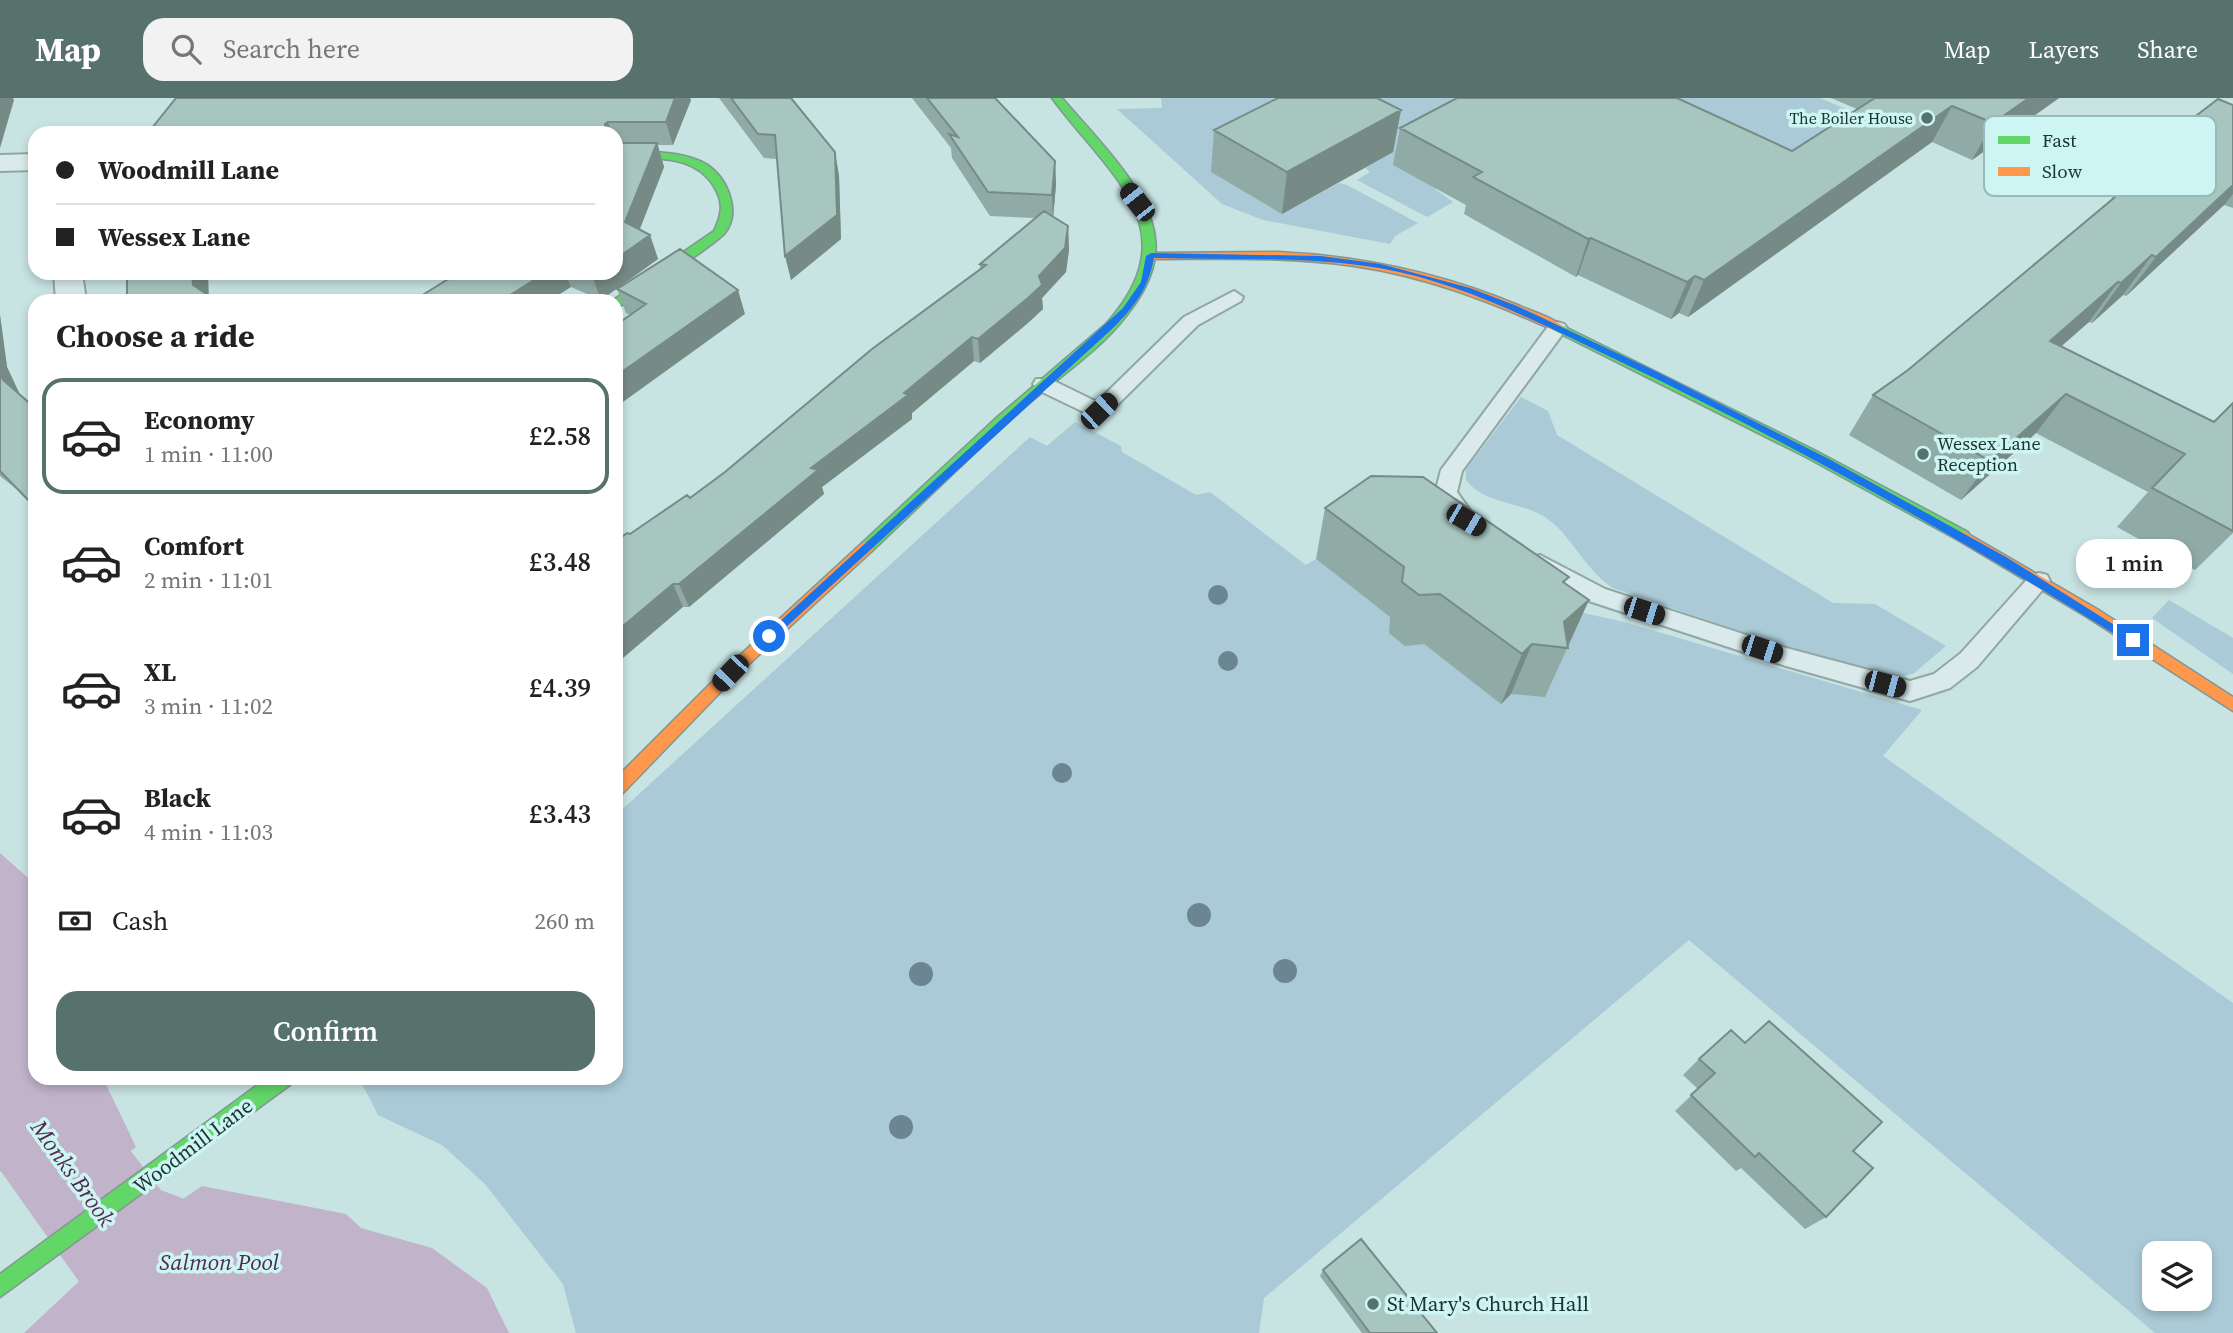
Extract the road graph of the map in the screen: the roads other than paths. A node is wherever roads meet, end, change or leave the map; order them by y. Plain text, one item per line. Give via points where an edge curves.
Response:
1 (1057, 98) edge
2 (623, 156) edge
3 (28, 162) edge
4 (0, 163) edge
5 (1151, 256) junction
6 (1234, 297) dead end
7 (623, 299) edge
8 (1557, 328) junction
9 (1043, 384) junction
10 (1490, 534) edge
11 (1526, 554) edge
12 (2039, 581) junction
13 (2233, 705) edge
14 (623, 774) edge
15 (274, 1085) edge
16 (0, 1287) edge

1 - 5 street via 1137,202 1148,229
2 - 7 street via 673,155 694,160 709,169 729,210 729,221 719,233
3 - 4 street
5 - 8 street via 1321,259 1381,266 1467,290
5 - 9 street via 1145,282 1126,310
6 - 9 lane via 1191,321 1099,411
8 - 10 lane via 1452,470 1446,493 1466,520
8 - 12 street via 1826,462
9 - 14 street
11 - 12 lane via 1597,595 1786,657 1910,691 1942,681 1969,660
12 - 13 street
15 - 16 street, Woodmill Lane

